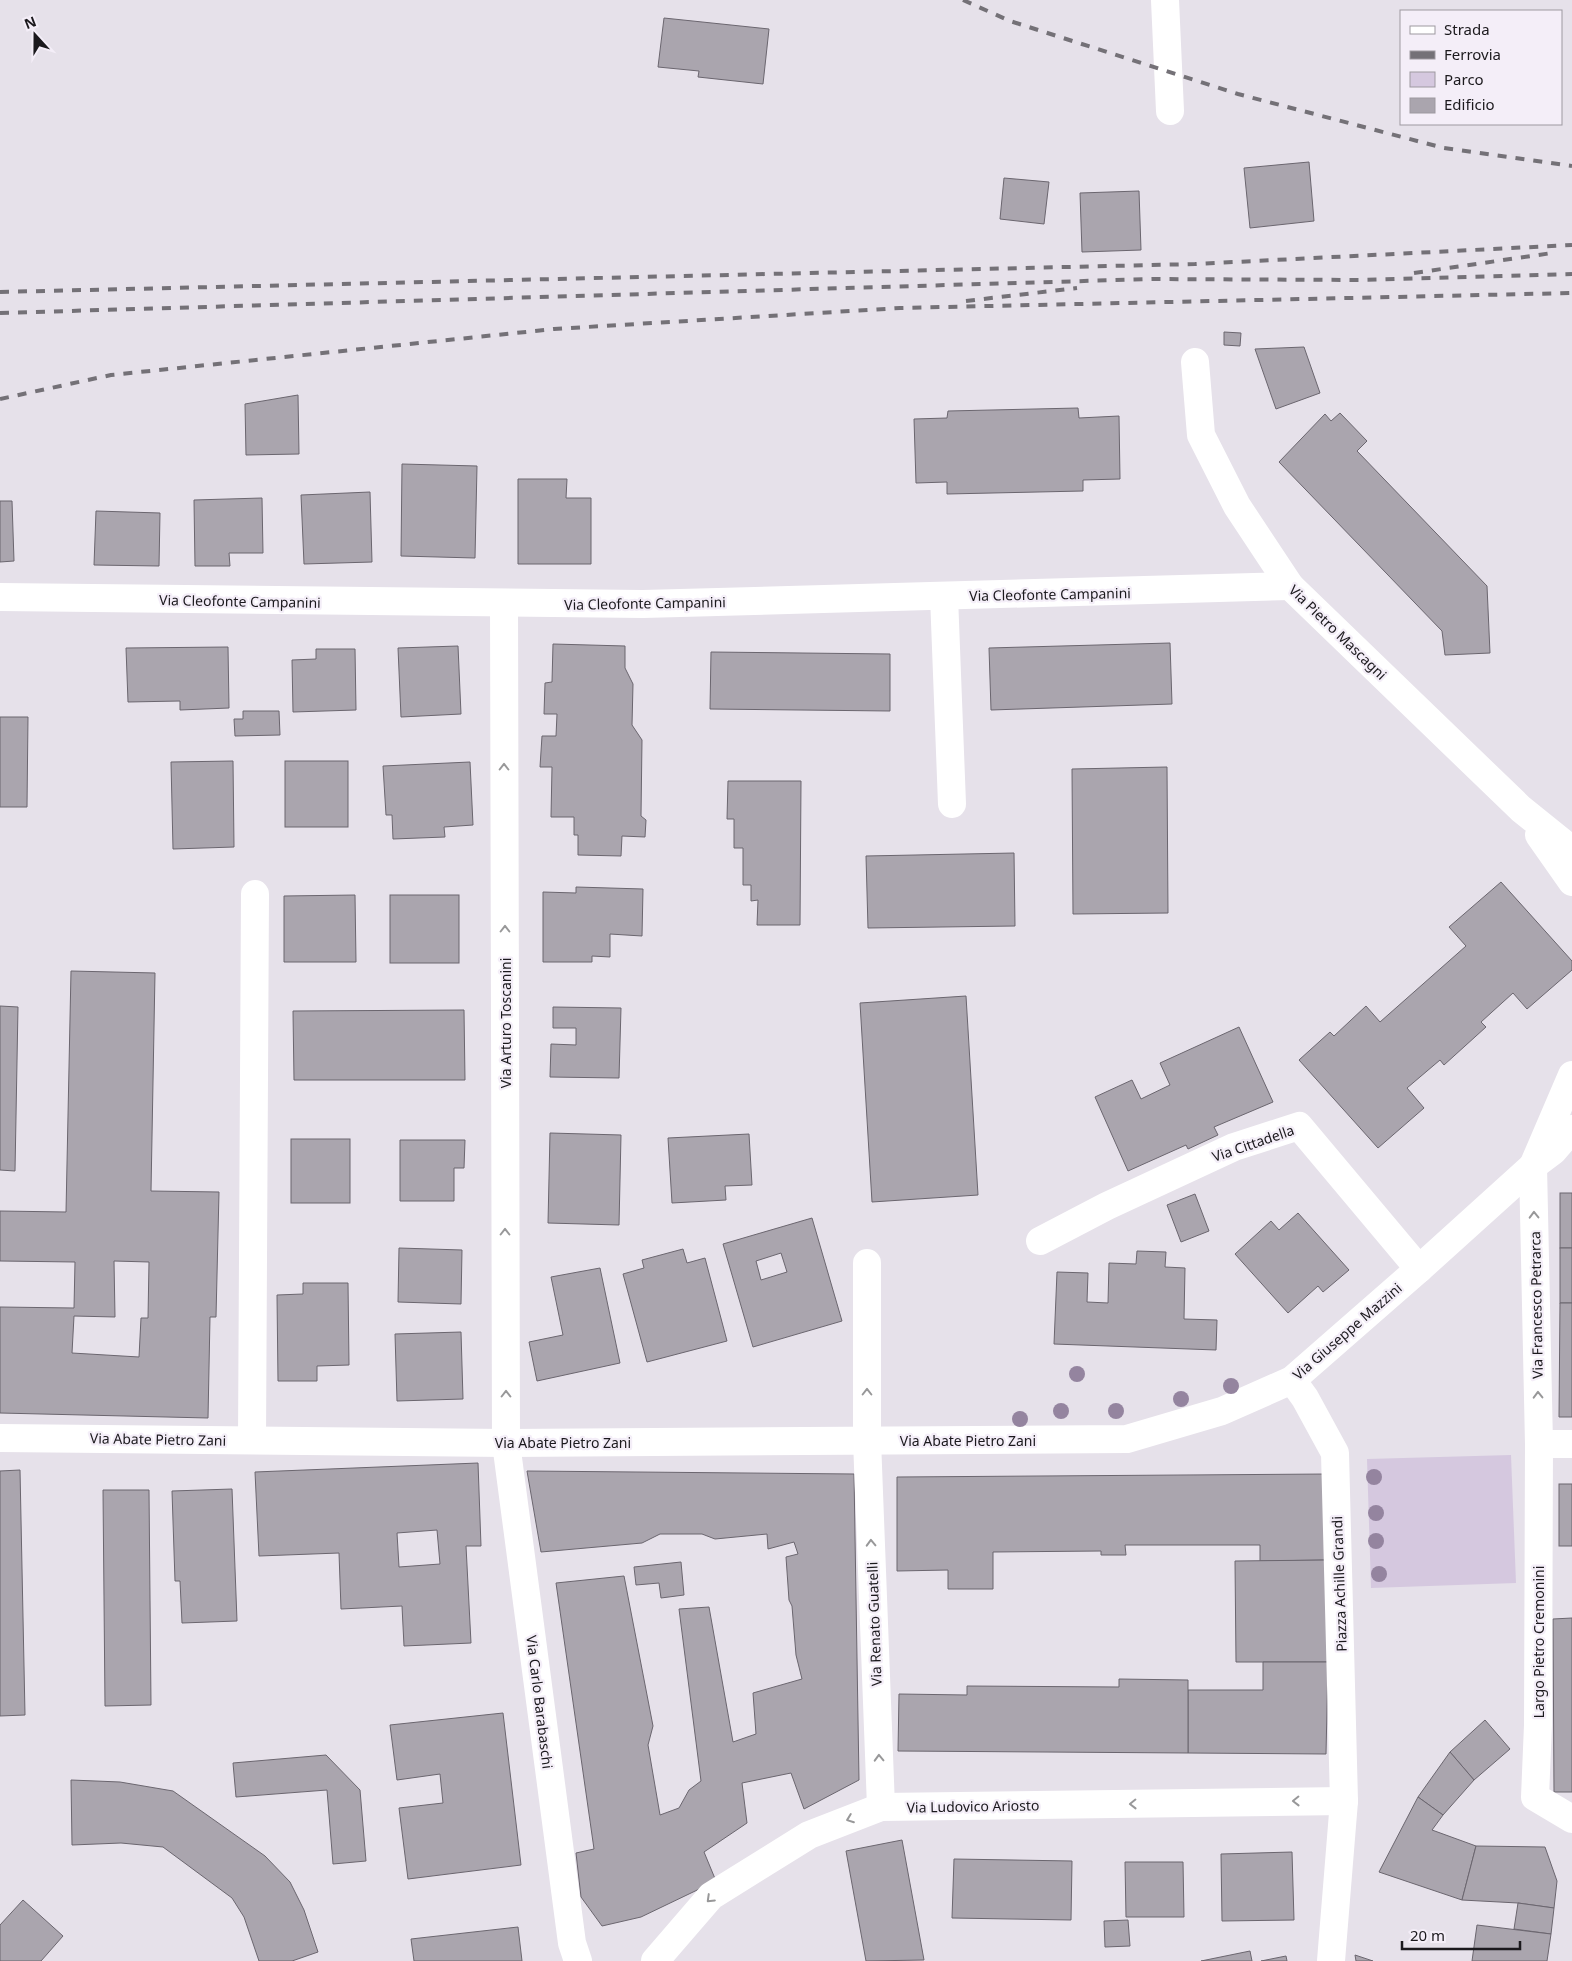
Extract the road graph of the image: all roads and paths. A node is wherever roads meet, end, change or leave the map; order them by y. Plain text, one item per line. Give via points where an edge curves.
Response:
1 (1165, 0) edge
2 (1170, 111) dead end
3 (1195, 362) dead end
4 (1290, 586) junction
5 (944, 596) junction
6 (0, 597) edge
7 (504, 603) junction
8 (952, 804) dead end
9 (1521, 809) junction
10 (1572, 850) edge
11 (1572, 882) edge
12 (255, 894) dead end
13 (1572, 1075) edge
14 (1572, 1128) edge
15 (1553, 1157) edge
16 (1040, 1241) dead end
17 (866, 1263) dead end
18 (1419, 1269) junction
19 (1292, 1380) junction
20 (0, 1438) edge
21 (1126, 1439) joint
22 (252, 1440) junction
23 (867, 1440) junction
24 (506, 1443) junction
25 (1539, 1444) junction
26 (1572, 1444) edge
27 (1344, 1800) junction
28 (881, 1807) junction
29 (1572, 1818) edge
30 (578, 1961) edge
31 (655, 1961) edge
32 (1331, 1961) edge

1 - 2 street
3 - 4 street, Via Pietro Mascagni via 1201,436 1237,506
4 - 5 street, Via Cleofonte Campanini
4 - 9 street, Via Pietro Mascagni
5 - 7 street, Via Cleofonte Campanini via 651,604
5 - 8 street
6 - 7 street, Via Cleofonte Campanini
24 -> 7 street, Via Arturo Toscanini
9 - 10 street, Via Pietro Mascagni
9 - 11 street, Via Pietro Mascagni
12 - 22 street
13 - 15 street, Via Giuseppe Mazzini
14 - 15 street, Via Giuseppe Mazzini
15 - 18 street, Via Giuseppe Mazzini
25 -> 15 street, Via Francesco Petrarca
16 - 18 street, Via Cittadella via 1234,1147 1299,1126
23 -> 17 street, Via Renato Guatelli
18 - 19 street, Via Giuseppe Mazzini
19 - 21 street, Via Giuseppe Mazzini via 1222,1410
19 - 27 street, Piazza Achille Grandi via 1335,1452
20 - 22 street, Via Abate Pietro Zani
21 - 23 street, Via Abate Pietro Zani
22 - 24 street, Via Abate Pietro Zani
23 - 24 street, Via Abate Pietro Zani
28 -> 23 street, Via Renato Guatelli
24 - 30 street, Via Carlo Barabaschi via 570,1933
25 - 26 street
25 - 29 street, Largo Pietro Cremonini via 1535,1797
27 -> 28 street, Via Ludovico Ariosto
27 - 32 street, Piazza Achille Grandi
28 -> 31 street, Via Ludovico Ariosto via 808,1834 711,1896

